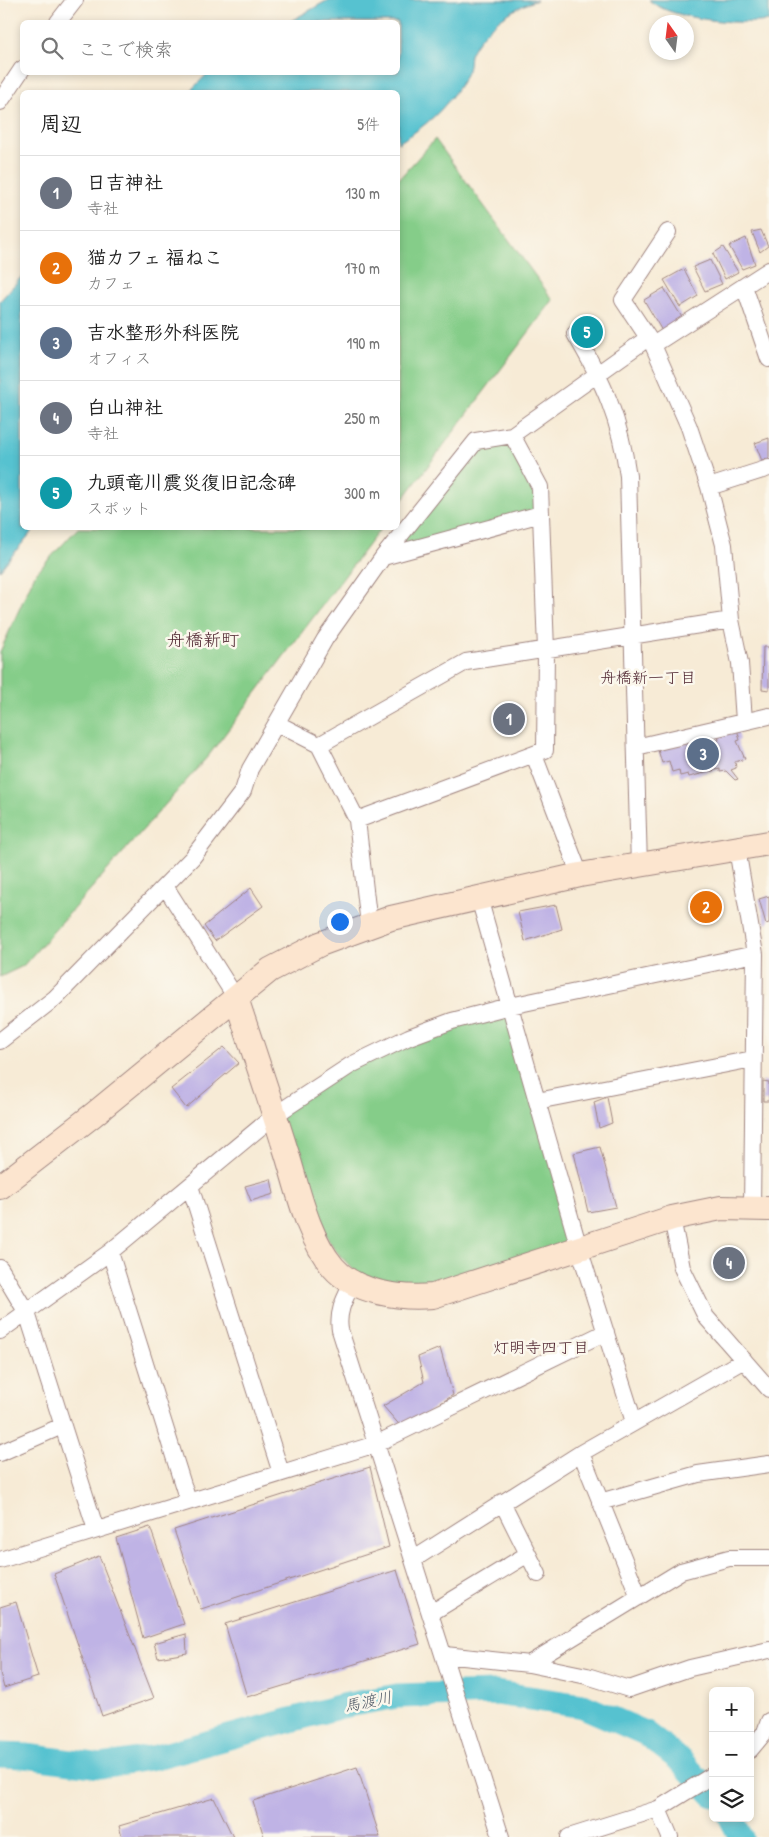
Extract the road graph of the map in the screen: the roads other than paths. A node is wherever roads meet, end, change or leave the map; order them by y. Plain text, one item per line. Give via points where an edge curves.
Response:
1 (75, 0) edge
2 (60, 20) edge
3 (20, 72) edge
4 (0, 102) edge
5 (668, 232) dead end
6 (769, 270) edge
7 (744, 286) junction
8 (575, 334) dead end
9 (650, 341) junction
10 (769, 359) edge
11 (598, 374) junction
12 (512, 435) junction
13 (769, 468) edge
14 (709, 487) junction
15 (541, 514) junction
16 (383, 556) junction
17 (731, 620) junction
18 (633, 636) junction
19 (546, 650) junction
20 (769, 716) edge
21 (744, 721) junction
22 (278, 724) junction
23 (319, 744) junction
24 (636, 747) junction
25 (534, 755) junction
26 (357, 820) junction
27 (769, 843) edge
28 (737, 849) junction
29 (639, 866) junction
30 (580, 875) junction
31 (165, 886) junction
32 (479, 898) junction
33 (369, 925) junction
34 (755, 954) junction
35 (236, 998) junction
36 (510, 1006) junction
37 (0, 1041) edge
38 (754, 1059) junction
39 (537, 1101) junction
40 (275, 1115) junction
41 (0, 1186) edge
42 (190, 1186) junction
43 (760, 1209) edge
44 (672, 1218) junction
45 (579, 1248) junction
46 (110, 1252) junction
47 (0, 1268) edge
48 (353, 1282) junction
49 (27, 1313) junction
50 (0, 1331) edge
51 (606, 1332) junction
52 (744, 1360) junction
53 (769, 1389) edge
54 (634, 1422) junction
55 (62, 1426) junction
56 (376, 1444) junction
57 (0, 1452) edge
58 (580, 1453) junction
59 (769, 1464) edge
60 (281, 1473) junction
61 (188, 1501) junction
62 (502, 1502) junction
63 (600, 1502) junction
64 (96, 1530) junction
65 (528, 1554) junction
66 (769, 1558) edge
67 (414, 1559) junction
68 (0, 1560) edge
69 (538, 1574) dead end
70 (639, 1596) junction
71 (431, 1613) junction
72 (769, 1650) edge
73 (444, 1656) junction
74 (529, 1664) junction
75 (769, 1721) edge
76 (754, 1745) edge
77 (710, 1777) edge
78 (658, 1809) junction
79 (501, 1837) edge
80 (568, 1837) edge
81 (670, 1837) edge

1 - 2 street
3 - 4 street
5 - 9 street via 623,300
6 - 7 street
7 - 9 street
7 - 10 street
8 - 11 street
9 - 11 street
9 - 14 street via 688,427
11 - 12 street
11 - 18 street via 616,416 626,461
12 - 15 street via 540,486
12 - 16 street via 476,441
13 - 14 street
14 - 17 street via 724,545
15 - 16 street
15 - 19 street
16 - 22 street via 325,638
17 - 18 street
17 - 21 street via 740,664
18 - 19 street
18 - 24 street
19 - 23 street via 466,662
19 - 25 street via 545,750
20 - 21 street
21 - 24 street
22 - 23 street
22 - 31 street via 250,769 243,791 192,858
23 - 26 street
24 - 29 street
25 - 26 street
25 - 30 street
26 - 33 street
27 - 28 street
28 - 29 street
28 - 34 street
29 - 30 street
30 - 32 street
31 - 35 street
31 - 37 street via 55,998
32 - 33 street
32 - 36 street
33 - 35 street via 292,956
34 - 36 street
34 - 38 street
35 - 40 street
35 - 41 street
36 - 39 street
36 - 40 street via 452,1021 409,1037 351,1065
38 - 39 street
38 - 43 street
39 - 45 street
40 - 42 street
40 - 48 street via 310,1225 334,1268
42 - 46 street
42 - 60 street
43 - 44 street via 721,1208
44 - 45 street
44 - 52 street via 682,1268 706,1317
45 - 48 street via 432,1296 409,1298
45 - 51 street
46 - 49 street
46 - 61 street
47 - 49 street
48 - 56 street via 338,1318
49 - 50 street
49 - 55 street
51 - 54 street
51 - 56 street
52 - 53 street
52 - 54 street
54 - 58 street
55 - 57 street
55 - 64 street
56 - 60 street
56 - 67 street
58 - 62 street
58 - 63 street
59 - 63 street via 698,1474
60 - 61 street
61 - 64 street
62 - 65 street
62 - 67 street
63 - 70 street
64 - 68 street
65 - 69 street
65 - 71 street
66 - 70 street via 729,1558 681,1571
67 - 71 street
70 - 74 street
71 - 73 street
72 - 74 street via 690,1668 629,1689
73 - 74 street
73 - 79 street
75 - 76 street
77 - 78 street
78 - 80 street
78 - 81 street

